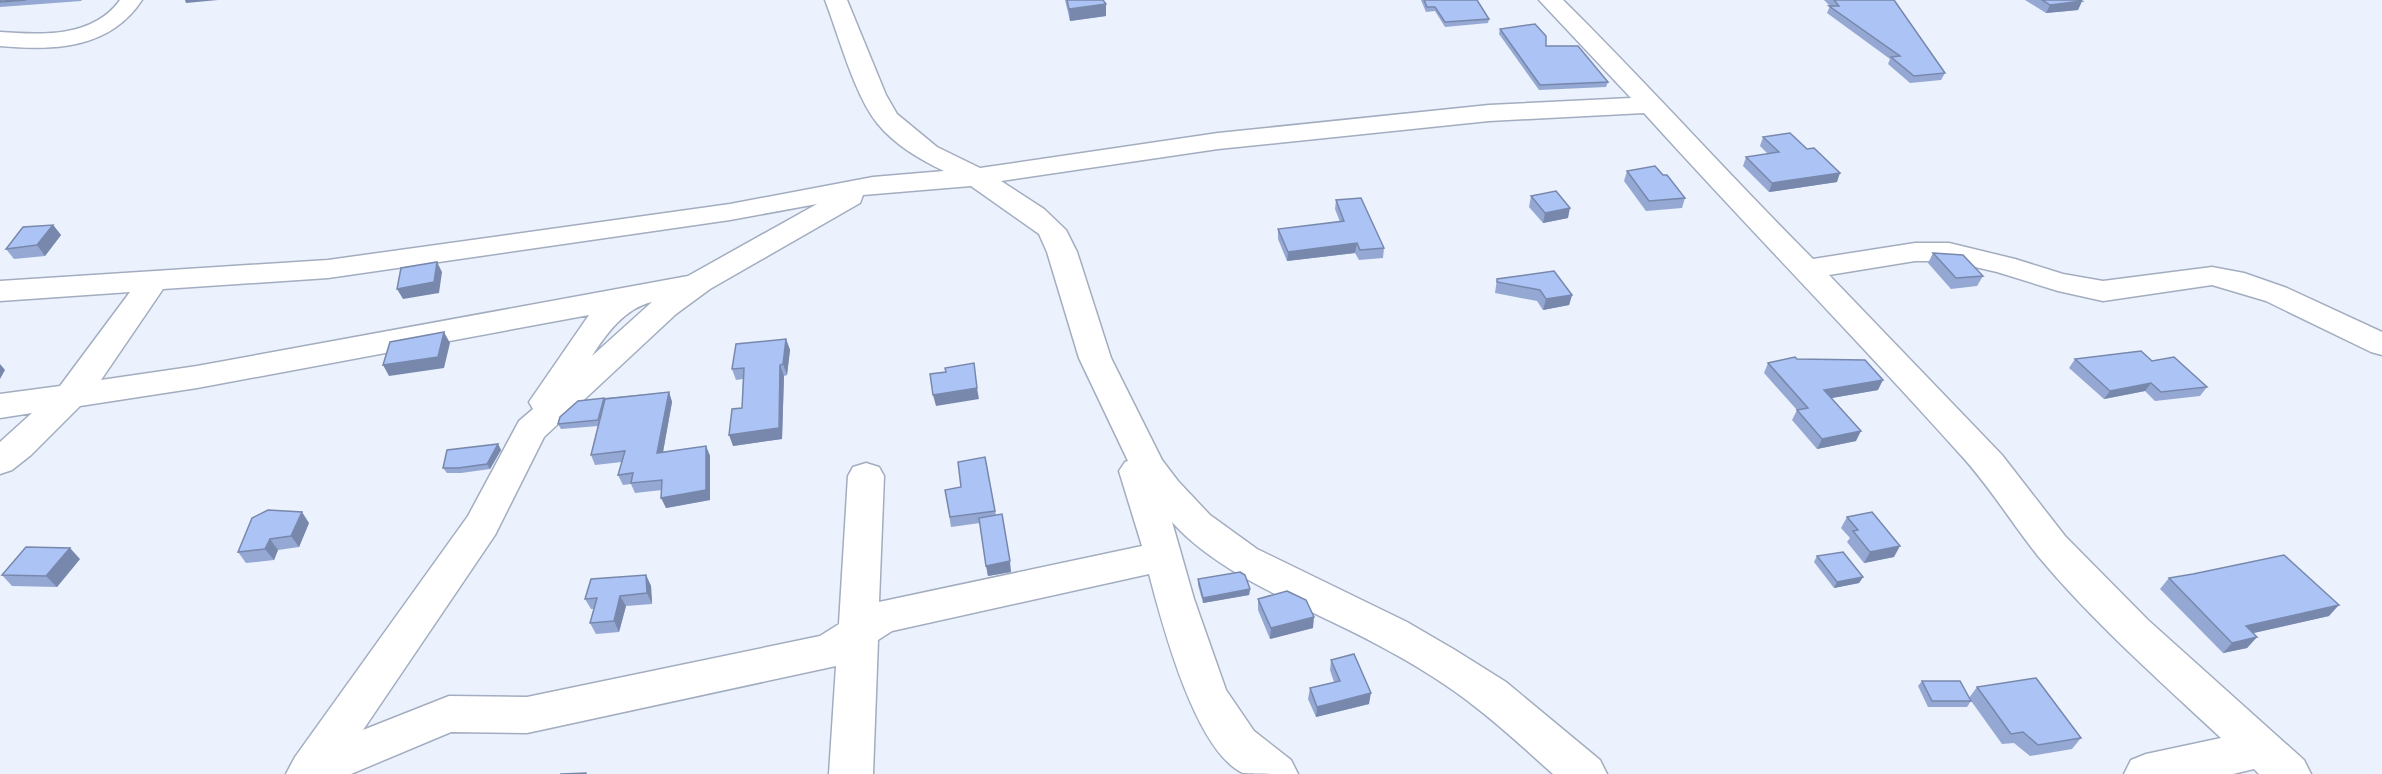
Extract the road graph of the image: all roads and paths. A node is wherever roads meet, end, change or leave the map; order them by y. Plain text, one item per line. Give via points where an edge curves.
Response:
1 (131, 0) edge
2 (836, 0) edge
3 (1550, 0) edge
4 (0, 39) edge
5 (1651, 105) junction
6 (928, 153) junction
7 (976, 177) junction
8 (873, 184) junction
9 (1808, 269) junction
10 (154, 280) junction
11 (699, 282) junction
12 (0, 291) edge
13 (629, 297) junction
14 (2382, 345) edge
15 (71, 396) junction
16 (0, 406) edge
17 (531, 430) junction
18 (0, 461) edge
19 (1137, 471) dead end
20 (866, 476) dead end
21 (1164, 556) junction
22 (858, 633) junction
23 (2274, 762) edge
24 (309, 772) edge
25 (851, 774) edge
26 (1276, 774) edge
27 (1585, 774) edge
28 (2146, 774) edge

1 - 4 street via 119,18 85,33 40,42
2 - 6 street via 887,118
3 - 5 street
5 - 7 street via 1489,113 1218,141
5 - 9 street
6 - 7 street
6 - 8 street
7 - 8 street
7 - 27 street via 1052,230 1104,378 1148,466 1197,525 1244,559 1441,662 1491,695
8 - 10 street via 730,212 328,269
8 - 11 street
9 - 14 street via 1915,252 1949,252 2103,291 2212,276 2230,278 2261,288
9 - 23 street via 1990,464 2052,546 2134,632
10 - 12 street
10 - 15 street
11 - 13 street
11 - 17 street via 665,307
13 - 15 street via 197,377
13 - 17 street via 595,326
15 - 16 street
15 - 18 street
17 - 24 street via 482,525
19 - 21 street
20 - 22 street
21 - 22 street via 882,617
21 - 26 street via 1207,694 1239,744
22 - 24 street via 830,651 527,715 449,714
22 - 25 street
23 - 28 street

